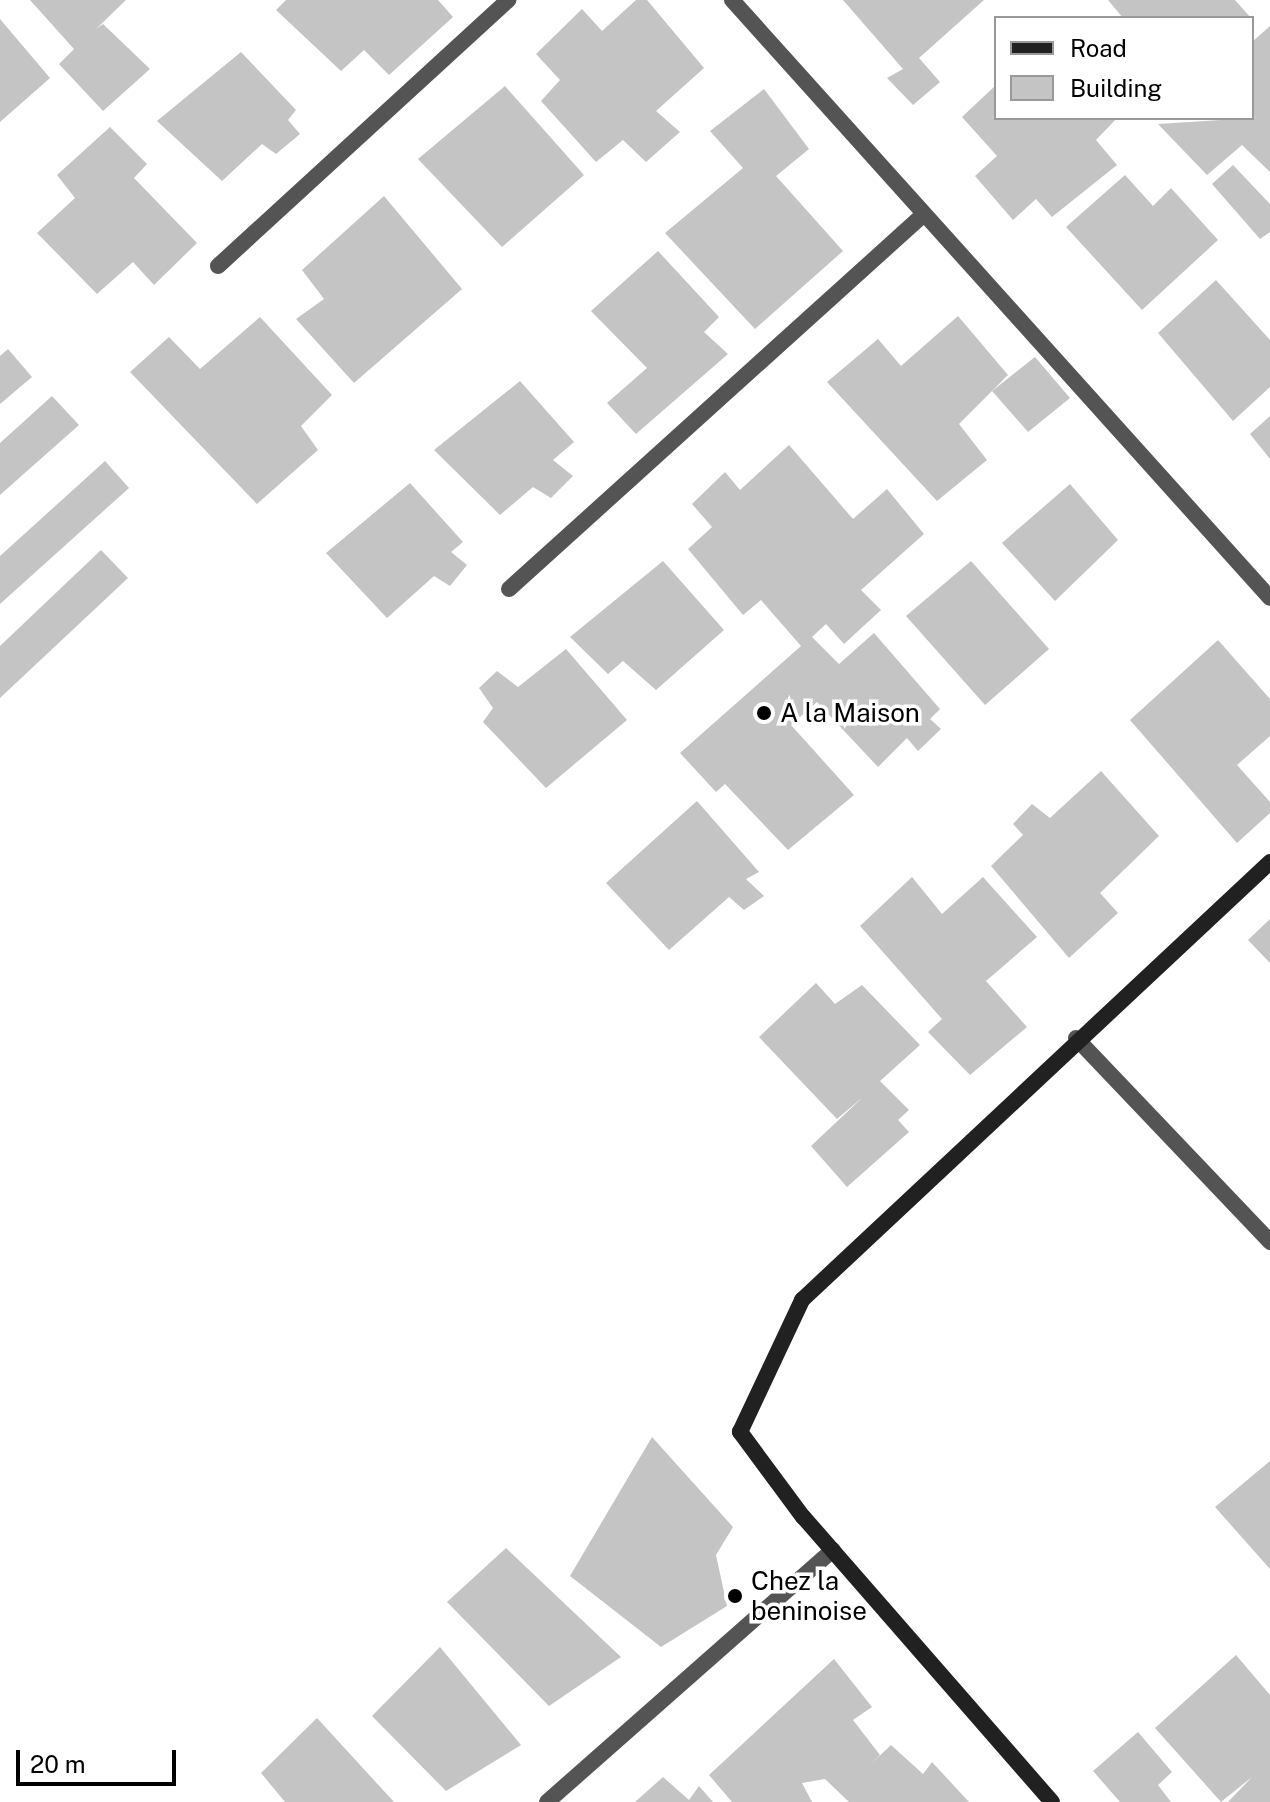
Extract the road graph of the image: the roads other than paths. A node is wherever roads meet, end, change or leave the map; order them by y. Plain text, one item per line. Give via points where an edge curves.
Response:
1 (508, 0) edge
2 (732, 0) edge
3 (924, 214) junction
4 (218, 266) dead end
5 (509, 589) dead end
6 (1270, 598) edge
7 (1270, 862) edge
8 (1076, 1038) junction
9 (1270, 1242) edge
10 (833, 1550) junction
11 (547, 1802) edge
12 (1052, 1802) edge

1 - 4 street
2 - 3 street
3 - 5 street
3 - 6 street
7 - 8 street
8 - 9 street
8 - 10 street via 802,1300 740,1432
10 - 11 street
10 - 12 street

